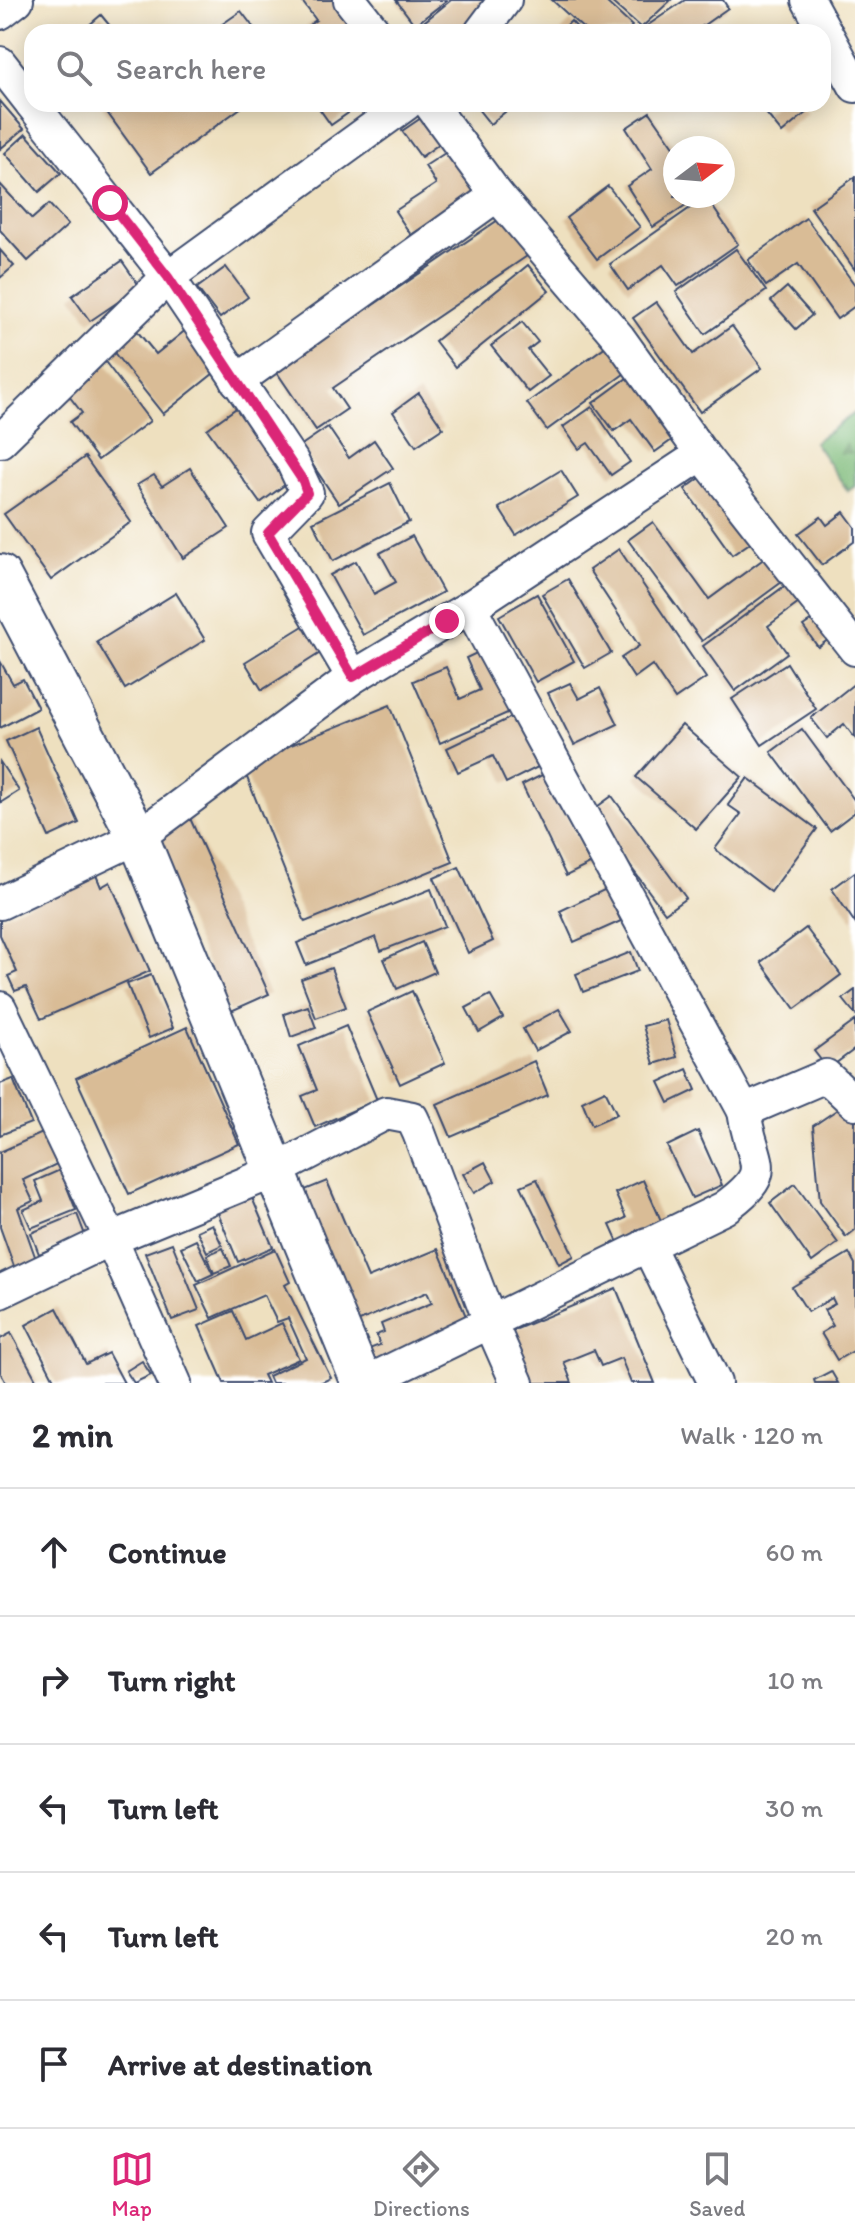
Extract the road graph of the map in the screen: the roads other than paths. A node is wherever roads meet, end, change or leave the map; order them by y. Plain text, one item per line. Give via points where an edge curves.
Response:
1 (17, 0) edge
2 (350, 0) edge
3 (505, 0) edge
4 (808, 0) edge
5 (0, 13) edge
6 (369, 24) edge
7 (487, 24) edge
8 (821, 24) edge
9 (831, 42) edge
10 (0, 63) edge
11 (855, 86) edge
12 (24, 94) edge
13 (38, 112) edge
14 (395, 112) edge
15 (436, 112) edge
16 (497, 195) junction
17 (168, 277) junction
18 (237, 381) junction
19 (0, 441) edge
20 (702, 454) junction
21 (0, 575) edge
22 (470, 607) junction
23 (844, 612) edge
24 (855, 649) edge
25 (353, 677) junction
26 (138, 837) junction
27 (0, 903) edge
28 (0, 1008) edge
29 (855, 1103) edge
30 (744, 1111) junction
31 (273, 1172) junction
32 (111, 1239) junction
33 (647, 1244) junction
34 (0, 1292) edge
35 (491, 1324) junction
36 (175, 1383) edge
37 (364, 1383) edge
38 (517, 1383) edge
39 (715, 1383) edge

1 - 5 street
2 - 6 street
3 - 7 street
4 - 8 street
9 - 11 street
10 - 12 street
13 - 17 street
14 - 17 street
15 - 16 street
16 - 18 street
16 - 20 street via 619,338
17 - 18 street
17 - 19 street
18 - 25 street via 292,461 307,493 274,524 270,540
20 - 22 street
20 - 23 street
21 - 26 street
22 - 25 street
22 - 30 street
23 - 24 street
25 - 26 street
26 - 27 street
26 - 31 street
28 - 32 street
29 - 30 street via 826,1076
30 - 33 street via 757,1162 752,1187 724,1208
31 - 32 street
31 - 35 street via 386,1113 412,1118
31 - 37 street
32 - 34 street
32 - 36 street
33 - 35 street
33 - 39 street
35 - 37 street
35 - 38 street

